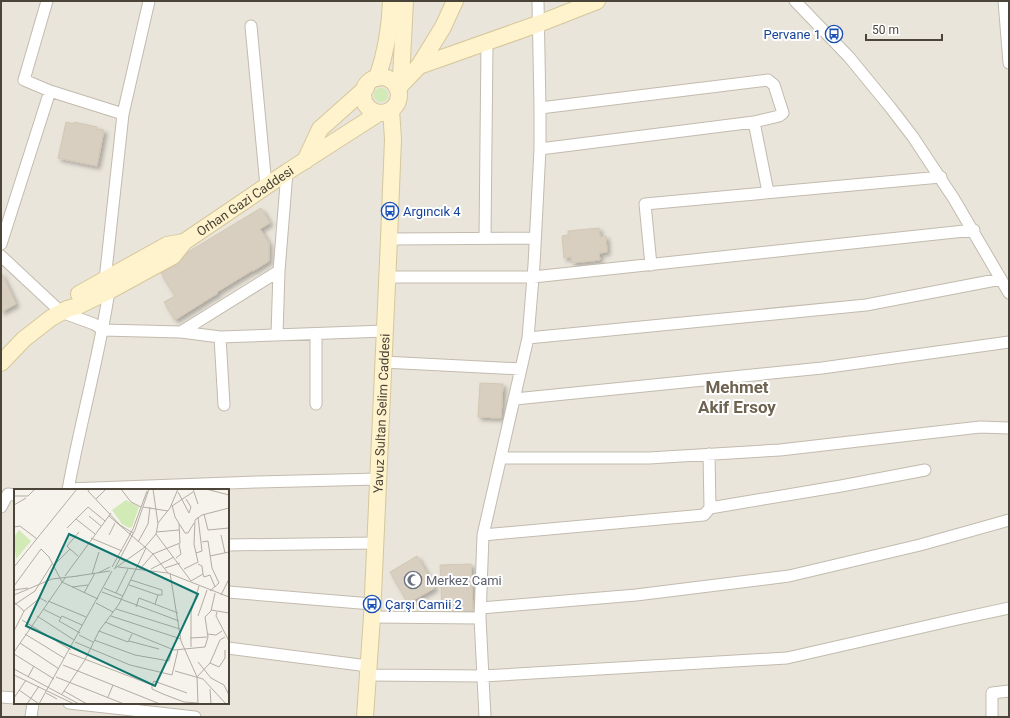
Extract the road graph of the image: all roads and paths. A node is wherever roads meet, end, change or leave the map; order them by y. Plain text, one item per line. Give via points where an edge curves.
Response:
1 (47, 1) edge
2 (149, 1) edge
3 (391, 1) edge
4 (405, 1) edge
5 (455, 1) edge
6 (538, 1) edge
7 (597, 1) edge
8 (795, 1) edge
9 (1004, 1) edge
10 (567, 7) edge
11 (538, 24) junction
12 (251, 26) dead end
13 (487, 42) junction
14 (1009, 63) edge
15 (420, 66) junction
16 (371, 83) junction
17 (397, 87) junction
18 (50, 91) junction
19 (540, 108) junction
20 (385, 112) junction
21 (124, 114) junction
22 (754, 122) junction
23 (540, 149) junction
24 (306, 161) junction
25 (287, 172) junction
26 (940, 177) junction
27 (266, 186) junction
28 (768, 192) junction
29 (974, 230) junction
30 (389, 238) junction
31 (485, 238) junction
32 (535, 238) junction
33 (1, 244) edge
34 (1, 256) edge
35 (651, 265) junction
36 (279, 271) junction
37 (387, 277) junction
38 (533, 277) junction
39 (1001, 279) junction
40 (107, 286) junction
41 (1009, 292) edge
42 (64, 310) junction
43 (103, 330) junction
44 (384, 331) junction
45 (181, 332) junction
46 (316, 334) junction
47 (277, 335) junction
48 (220, 337) junction
49 (528, 338) junction
50 (1009, 342) edge
51 (383, 362) junction
52 (1, 363) edge
53 (521, 369) junction
54 (515, 399) junction
55 (316, 404) dead end
56 (224, 405) dead end
57 (1009, 428) edge
58 (709, 454) junction
59 (500, 458) junction
60 (925, 470) dead end
61 (378, 479) junction
62 (68, 489) edge
63 (92, 489) edge
64 (14, 495) edge
65 (1, 507) edge
66 (710, 508) junction
67 (1009, 520) edge
68 (483, 535) junction
69 (375, 543) junction
70 (229, 546) edge
71 (229, 592) edge
72 (1009, 608) edge
73 (372, 610) junction
74 (480, 613) junction
75 (229, 648) edge
76 (368, 671) junction
77 (483, 676) junction
78 (1009, 691) edge
79 (1, 697) edge
80 (14, 698) edge
81 (33, 704) edge
82 (78, 704) edge
83 (31, 717) edge
84 (195, 717) edge
85 (365, 717) edge
86 (485, 717) edge
87 (992, 717) edge

1 - 18 street via 24,80
2 - 21 street
3 - 16 street via 384,58
4 - 17 street via 401,78
5 - 15 street
6 - 11 street
7 - 10 street
8 - 26 street via 870,82
9 - 14 street
10 - 11 street
11 - 13 street
11 - 19 street
12 - 27 street
13 - 15 street
13 - 31 street
15 - 17 street
16 - 17 street via 383,78
16 - 20 street via 364,97 365,103 371,110
16 - 24 street, Orhan Gazi Caddesi via 320,129
17 - 20 street via 399,94 396,106
18 - 21 street
18 - 33 street
19 - 22 street via 768,80 774,85 782,113
19 - 23 street
20 - 24 street, Orhan Gazi Caddesi
20 - 30 street, Yavuz Sultan Selim Caddesi via 393,139
21 - 40 street
22 - 23 street
22 - 28 street
23 - 32 street
24 - 25 street, Orhan Gazi Caddesi
25 - 27 street, Orhan Gazi Caddesi
25 - 36 street
26 - 28 street
26 - 29 street
27 - 40 street, Orhan Gazi Caddesi via 184,242 173,256
28 - 35 street via 645,204
29 - 35 street
29 - 39 street
30 - 31 street
30 - 37 street, Yavuz Sultan Selim Caddesi
31 - 32 street
32 - 38 street
34 - 42 street
35 - 38 street
36 - 45 street
36 - 47 street
37 - 38 street
37 - 44 street, Yavuz Sultan Selim Caddesi
38 - 49 street
39 - 41 street
39 - 49 street via 866,306
40 - 42 street, Orhan Gazi Caddesi via 78,306
40 - 43 street
42 - 43 street
42 - 52 street, Orhan Gazi Caddesi via 37,328
43 - 45 street
43 - 62 street
44 - 46 street
44 - 51 street, Yavuz Sultan Selim Caddesi
45 - 48 street
46 - 47 street
46 - 55 street
47 - 48 street
48 - 56 street
49 - 53 street
50 - 54 street via 822,368
51 - 53 street
51 - 61 street, Yavuz Sultan Selim Caddesi
53 - 54 street
54 - 59 street
57 - 58 street via 980,427 780,450
58 - 59 street via 649,458
58 - 66 street
59 - 68 street
60 - 66 street
61 - 63 street
61 - 69 street, Yavuz Sultan Selim Caddesi
64 - 65 street via 8,494
66 - 68 street via 704,515
67 - 74 street via 920,545 789,576
68 - 74 street
69 - 70 street
69 - 73 street, Yavuz Sultan Selim Caddesi
71 - 73 street
72 - 77 street via 788,658
73 - 74 street
73 - 76 street, Yavuz Sultan Selim Caddesi
74 - 77 street
75 - 76 street
76 - 77 street
76 - 85 street, Yavuz Sultan Selim Caddesi
77 - 86 street
78 - 87 street via 992,693
79 - 80 street
81 - 83 street
82 - 84 street

